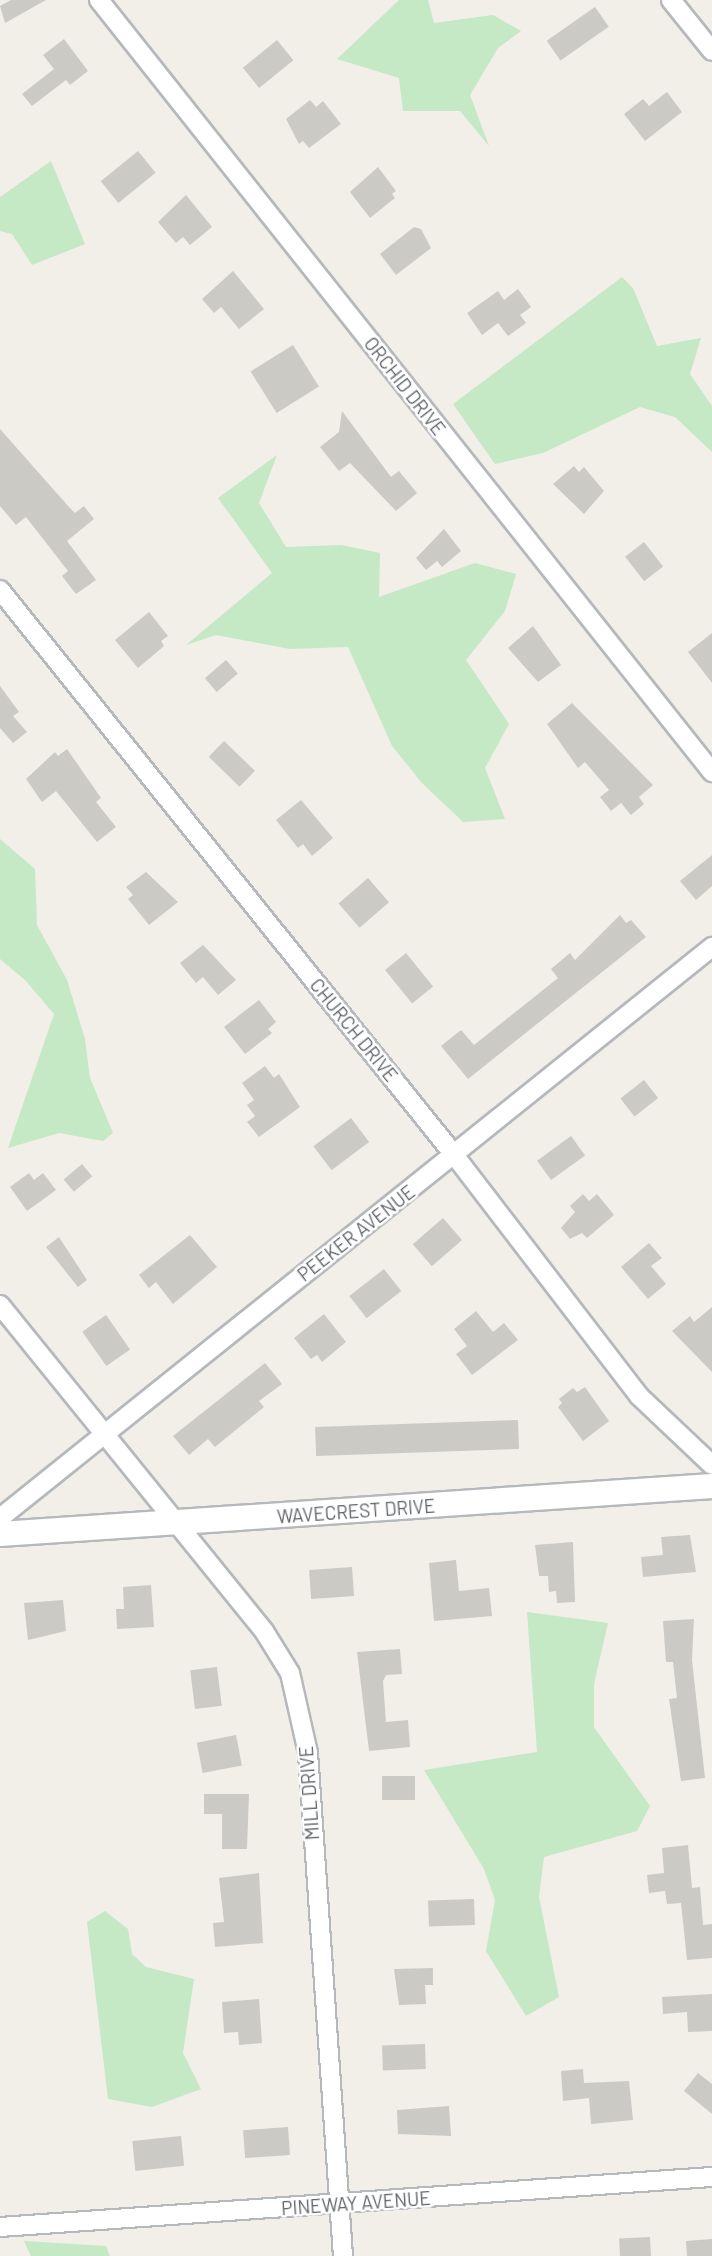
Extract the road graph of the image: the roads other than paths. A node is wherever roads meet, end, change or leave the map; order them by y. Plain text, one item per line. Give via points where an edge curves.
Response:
1 (99, 0) edge
2 (671, 0) edge
3 (712, 51) edge
4 (0, 590) edge
5 (712, 772) edge
6 (712, 947) edge
7 (455, 1156) junction
8 (0, 1305) edge
9 (102, 1433) junction
10 (712, 1465) edge
11 (712, 1486) edge
12 (0, 1518) edge
13 (177, 1524) junction
14 (0, 1534) edge
15 (712, 2177) edge
16 (339, 2204) junction
17 (0, 2227) edge
18 (343, 2256) edge

1 - 5 street, ORCHID DRIVE
2 - 3 street
4 - 7 street, CHURCH DRIVE
6 - 7 street, PEEKER AVENUE
7 - 9 street, PEEKER AVENUE
7 - 10 street, CHURCH DRIVE via 639,1396
8 - 9 street, MILL DRIVE
9 - 12 street, PEEKER AVENUE
9 - 13 street, MILL DRIVE
11 - 13 street, WAVECREST DRIVE
13 - 14 street, WAVECREST DRIVE
13 - 16 street, MILL DRIVE via 264,1631 290,1673 300,1711 308,1753
15 - 16 street, PINEWAY AVENUE
16 - 17 street, PINEWAY AVENUE
16 - 18 street, MILL DRIVE

